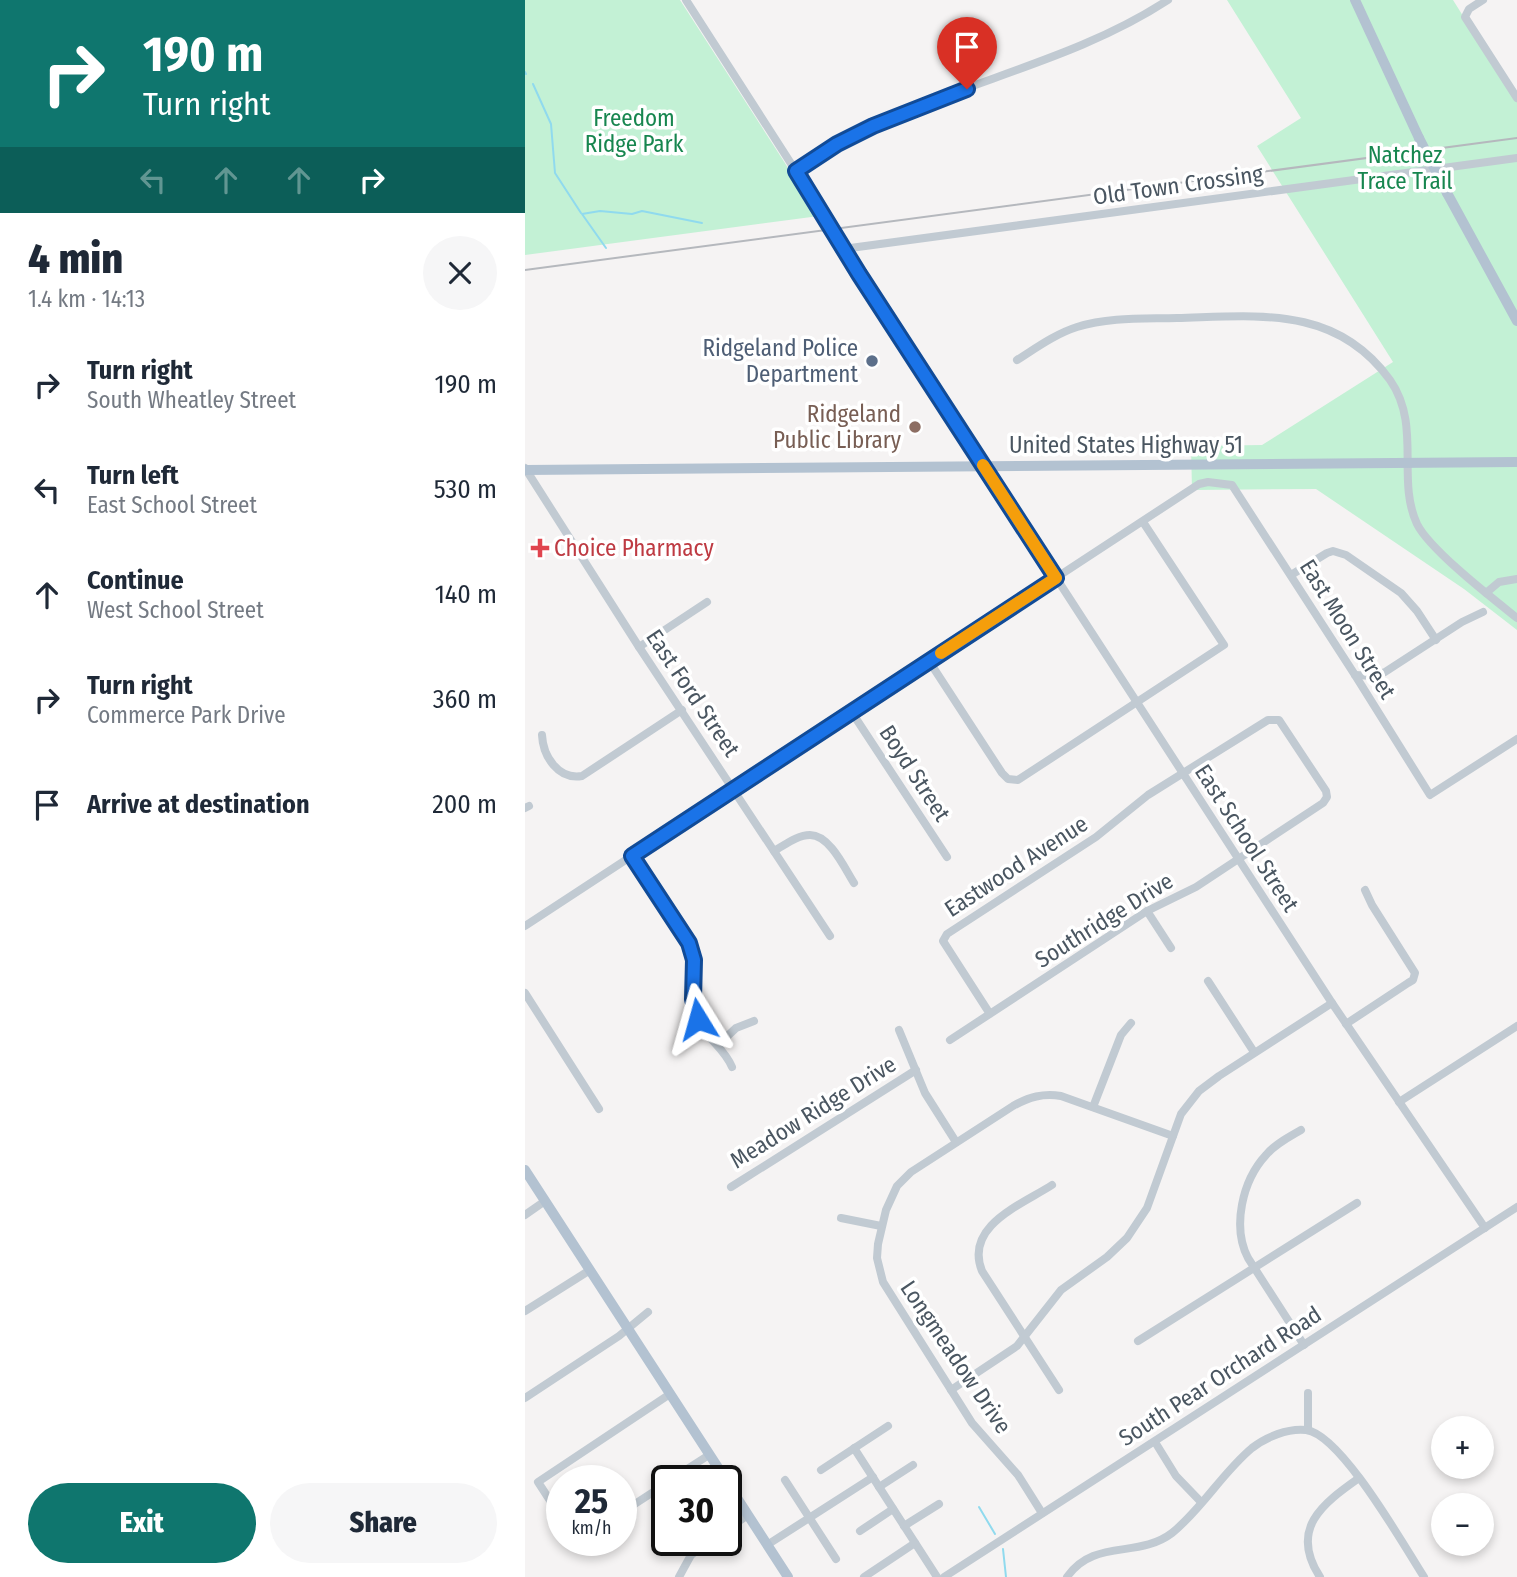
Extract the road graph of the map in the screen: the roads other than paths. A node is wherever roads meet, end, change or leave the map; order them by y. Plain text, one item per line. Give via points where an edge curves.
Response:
1 (686, 0) edge
2 (1168, 0) edge
3 (1355, 0) edge
4 (1483, 0) edge
5 (1517, 98) edge
6 (1517, 158) edge
7 (796, 171) junction
8 (843, 249) junction
9 (1517, 321) edge
10 (1017, 360) dead end
11 (1408, 462) junction
12 (1517, 462) edge
13 (983, 465) junction
14 (525, 469) edge
15 (1143, 522) junction
16 (1291, 575) junction
17 (1056, 578) junction
18 (1517, 579) edge
19 (1486, 593) junction
20 (707, 603) dead end
21 (1483, 612) dead end
22 (1517, 618) edge
23 (1436, 640) junction
24 (639, 647) junction
25 (929, 661) junction
26 (1355, 675) junction
27 (1136, 702) junction
28 (682, 710) junction
29 (851, 710) junction
30 (542, 735) dead end
31 (1517, 739) edge
32 (1183, 774) junction
33 (733, 788) junction
34 (774, 851) junction
35 (632, 856) junction
36 (947, 857) dead end
37 (1238, 859) junction
38 (854, 883) dead end
39 (1365, 890) dead end
40 (1147, 911) junction
41 (525, 926) edge
42 (830, 936) dead end
43 (1171, 948) dead end
44 (1207, 981) dead end
45 (525, 993) edge
46 (1332, 1003) junction
47 (990, 1014) junction
48 (754, 1021) dead end
49 (1131, 1023) dead end
50 (1346, 1024) junction
51 (1517, 1026) edge
52 (899, 1030) dead end
53 (950, 1040) dead end
54 (718, 1045) junction
55 (1255, 1052) junction
56 (732, 1067) dead end
57 (916, 1070) junction
58 (1399, 1102) junction
59 (1093, 1107) junction
60 (599, 1109) dead end
61 (1301, 1130) dead end
62 (1173, 1136) junction
63 (956, 1142) junction
64 (525, 1170) edge
65 (1052, 1185) dead end
66 (731, 1187) dead end
67 (545, 1201) junction
68 (1357, 1203) dead end
69 (1517, 1207) edge
70 (525, 1214) edge
71 (841, 1218) dead end
72 (881, 1226) junction
73 (1485, 1228) junction
74 (1254, 1267) junction
75 (590, 1270) junction
76 (525, 1311) edge
77 (648, 1312) dead end
78 (628, 1329) junction
79 (1025, 1338) junction
80 (1138, 1341) dead end
81 (1304, 1345) junction
82 (951, 1390) junction
83 (1059, 1390) dead end
84 (1308, 1393) dead end
85 (670, 1394) junction
86 (525, 1398) edge
87 (888, 1426) dead end
88 (1308, 1430) junction
89 (1155, 1442) junction
90 (854, 1448) junction
91 (709, 1455) junction
92 (564, 1465) edge
93 (694, 1465) edge
94 (716, 1465) edge
95 (913, 1465) dead end
96 (821, 1470) dead end
97 (546, 1477) edge
98 (873, 1477) junction
99 (1359, 1478) junction
100 (785, 1480) dead end
101 (879, 1487) junction
102 (546, 1494) edge
103 (1201, 1502) junction
104 (939, 1504) dead end
105 (742, 1506) edge
106 (893, 1509) junction
107 (1042, 1513) junction
108 (748, 1515) junction
109 (742, 1519) edge
110 (811, 1519) junction
111 (904, 1526) junction
112 (860, 1531) dead end
113 (915, 1543) junction
114 (767, 1545) junction
115 (690, 1556) edge
116 (836, 1559) dead end
117 (679, 1577) edge
118 (789, 1577) edge
119 (863, 1577) edge
120 (937, 1577) edge
121 (944, 1577) edge
122 (1067, 1577) edge
123 (1320, 1577) edge
124 (1425, 1577) edge

1 - 7 street, East School Street
2 - 7 street via 1088,43 886,120
3 - 9 main road, bridge via 1419,138
4 - 5 street via 1465,17
6 - 8 street, Old Town Crossing
7 - 8 street, East School Street
8 - 13 street, East School Street
10 - 11 street via 1065,331 1107,320 1263,315 1308,322 1352,343 1390,380 1402,404
11 - 12 main road, United States Highway 51
11 - 13 main road, United States Highway 51
11 - 19 street via 1411,504 1421,531
13 - 14 main road, United States Highway 51
13 - 17 street, East School Street
14 - 24 street, East Ford Street
15 - 16 street, East Moon Street via 1199,484 1232,485
15 - 17 street
15 - 27 street via 1224,646
16 - 23 street via 1327,553 1346,555 1401,593
16 - 26 street, East Moon Street
17 - 25 street
17 - 27 street, East School Street
18 - 19 street via 1499,582
19 - 22 street
20 - 24 street
21 - 23 street
23 - 26 street via 1385,672
24 - 28 street, East Ford Street
25 - 27 street via 1008,779 1018,780
25 - 29 street
26 - 31 street, East Moon Street via 1430,795
27 - 32 street, East School Street
28 - 30 street via 582,776 568,776 555,767 543,748
28 - 33 street, East Ford Street
29 - 33 street
29 - 36 street, Boyd Street
32 - 37 street, East School Street
32 - 37 street, Southridge Drive via 1276,718 1326,791 1323,803
32 - 47 street, Eastwood Avenue via 944,937
33 - 34 street, East Ford Street
33 - 35 street
34 - 38 street via 797,838 820,838
34 - 42 street, East Ford Street
35 - 41 street
35 - 54 street via 689,943 698,1019
37 - 40 street, Southridge Drive
37 - 46 street, East School Street
39 - 50 street via 1415,973 1413,980
40 - 43 street
40 - 47 street, Southridge Drive
44 - 55 street
45 - 60 street
46 - 50 street, East School Street
46 - 55 street
47 - 53 street
48 - 54 street via 736,1028
49 - 59 street via 1121,1035
50 - 58 street, East School Street
51 - 58 street
52 - 57 street
54 - 56 street
55 - 62 street via 1199,1091 1181,1114
57 - 63 street
57 - 66 street, Meadow Ridge Drive
58 - 73 street, East School Street
59 - 62 street, Longmeadow Drive
59 - 63 street, Longmeadow Drive via 1061,1096 1041,1095
61 - 74 street via 1263,1157 1239,1214 1243,1247
62 - 79 street via 1147,1208 1133,1230 1116,1249 1061,1290
63 - 72 street, Longmeadow Drive via 904,1178 891,1196
64 - 67 main road
65 - 79 street via 993,1223 982,1234 978,1248 982,1271
67 - 70 street
67 - 75 main road
68 - 74 street
69 - 73 street, South Pear Orchard Road
71 - 72 street
72 - 82 street, Longmeadow Drive via 877,1258 883,1282
73 - 81 street, South Pear Orchard Road
74 - 80 street
74 - 81 street
75 - 76 street
75 - 78 main road
77 - 78 street
78 - 85 main road
78 - 86 street
79 - 82 street
79 - 83 street
81 - 89 street, South Pear Orchard Road
82 - 107 street, Longmeadow Drive
84 - 88 street
85 - 91 main road
85 - 92 street
87 - 90 street
88 - 99 street via 1329,1442
88 - 103 street via 1274,1435 1255,1446
89 - 103 street via 1176,1476
89 - 107 street, South Pear Orchard Road
90 - 96 street
90 - 98 street
91 - 93 street
91 - 94 main road
95 - 101 street
97 - 102 street via 538,1482
98 - 101 street
98 - 110 street
99 - 123 street via 1328,1500 1309,1531 1309,1549
99 - 124 street
100 - 110 street
101 - 106 street
103 - 122 street via 1167,1536 1090,1556
104 - 111 street
105 - 108 main road
106 - 111 street
106 - 112 street
107 - 121 street, South Pear Orchard Road
108 - 109 street
108 - 114 main road
110 - 114 street
110 - 116 street
111 - 113 street
113 - 119 street
113 - 120 street
114 - 118 main road
115 - 117 street

